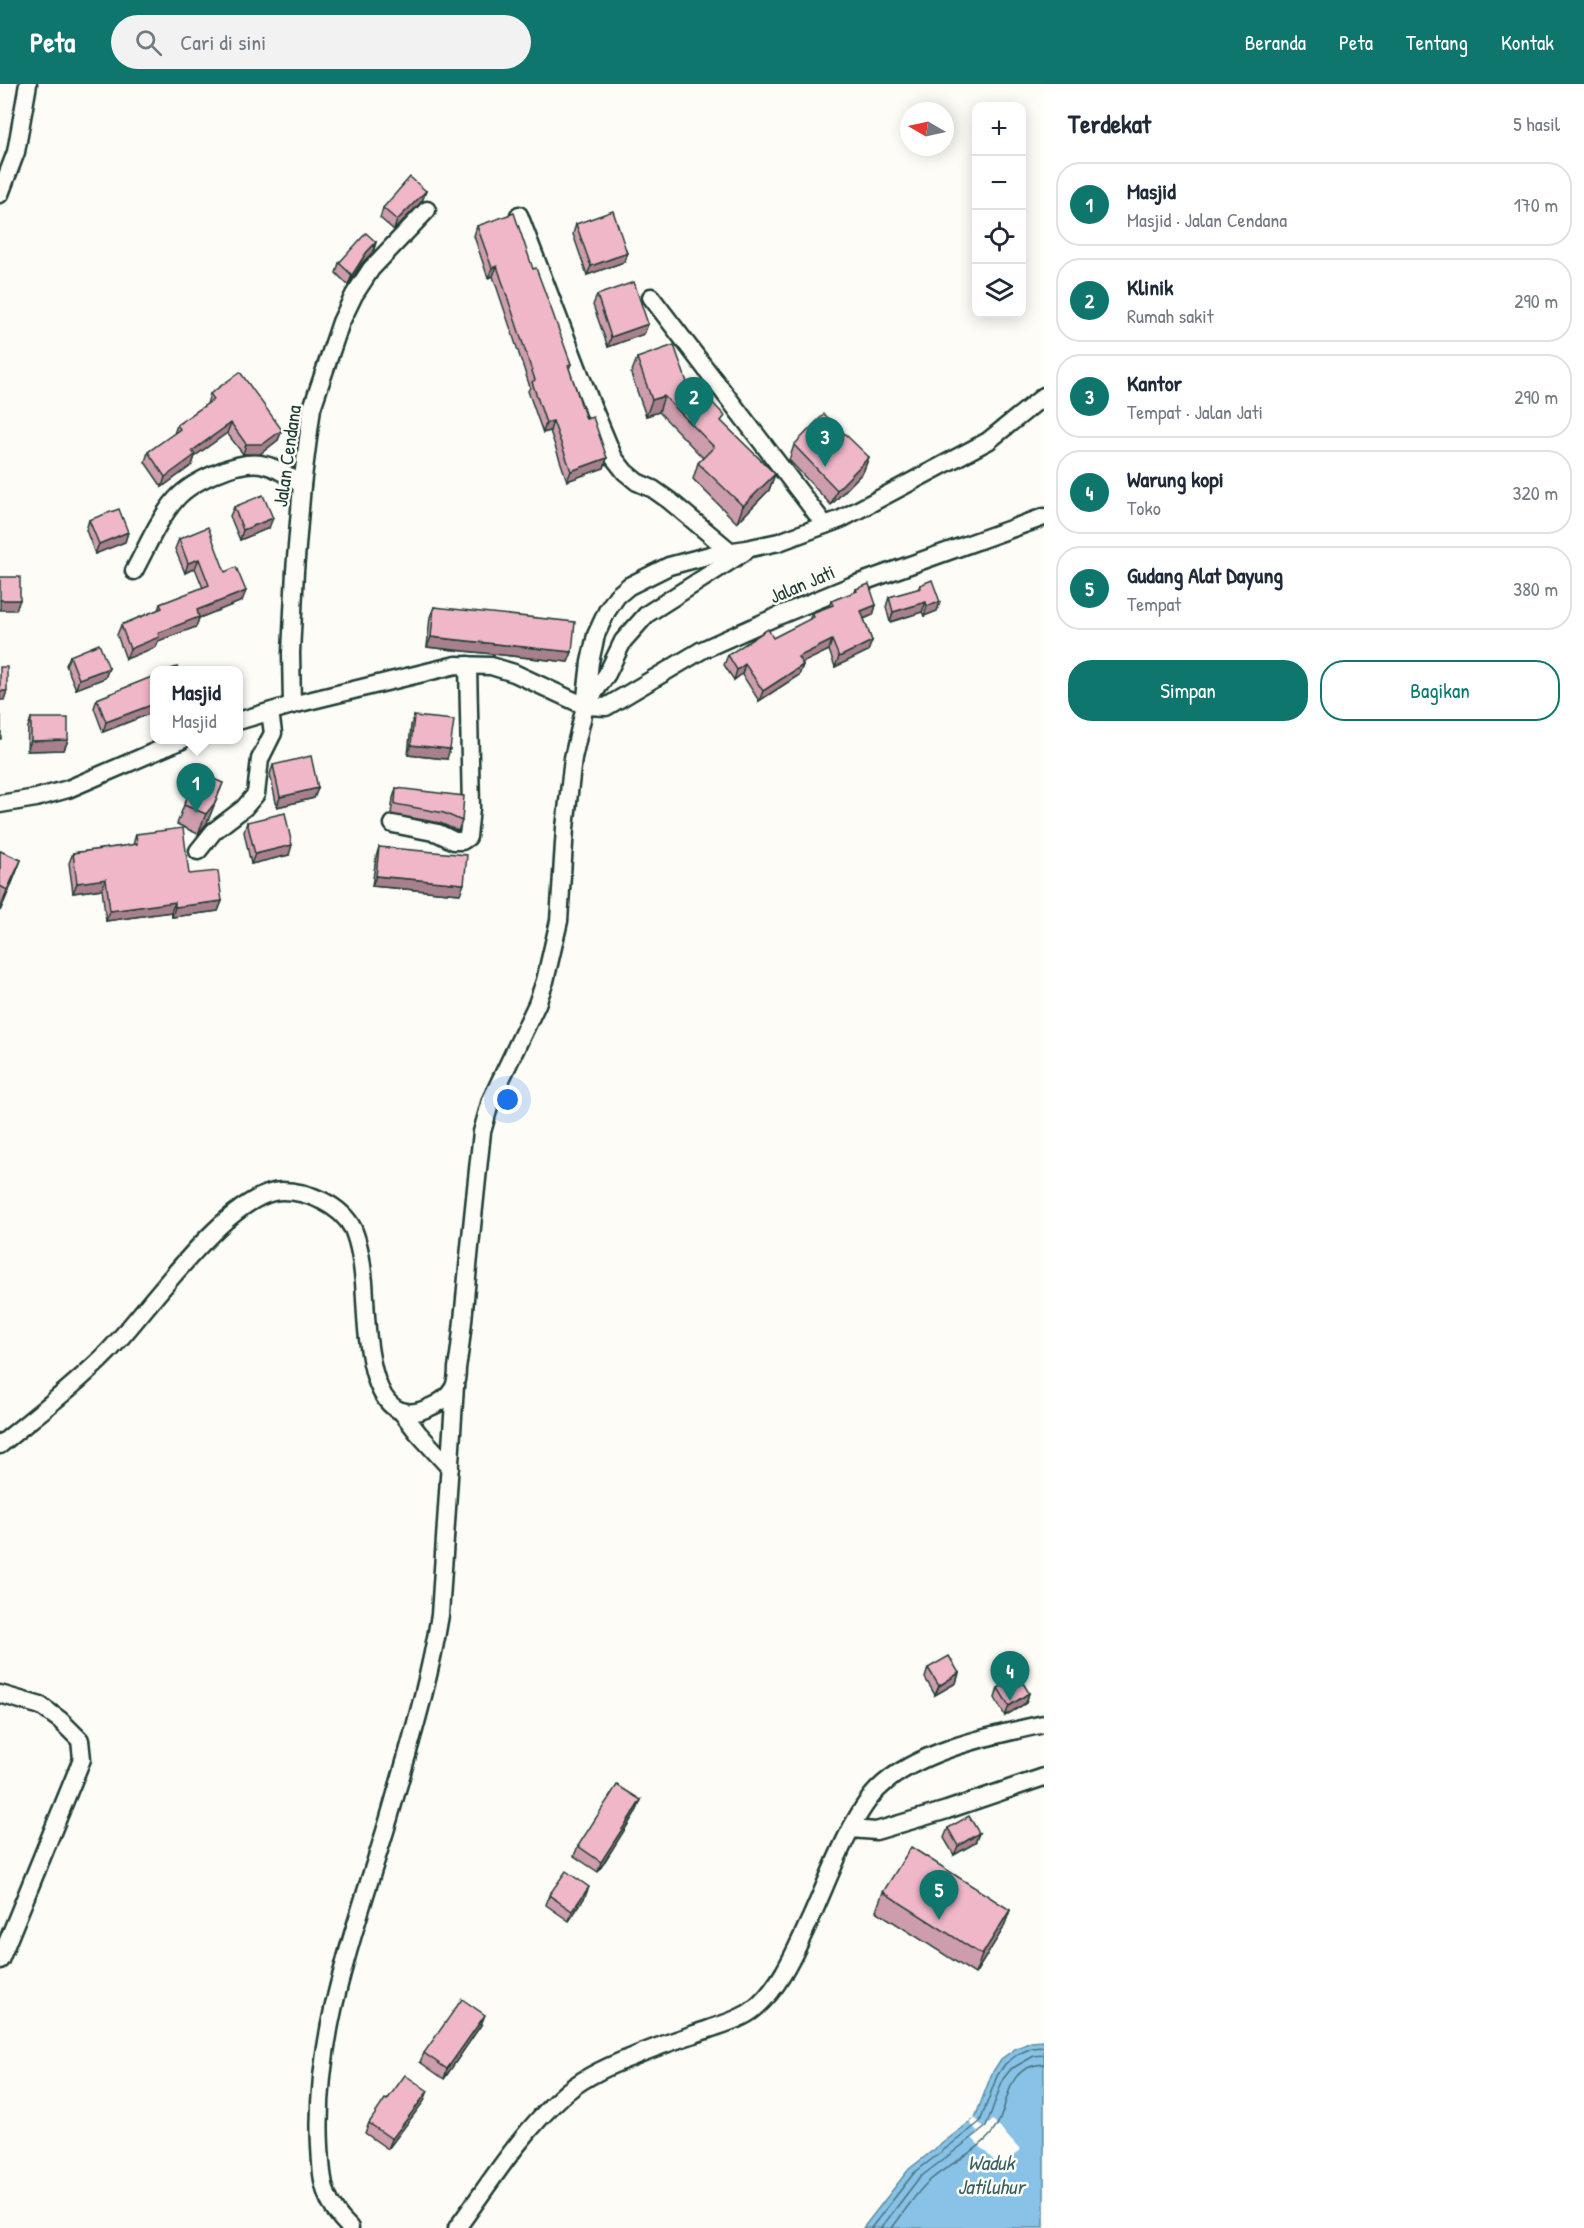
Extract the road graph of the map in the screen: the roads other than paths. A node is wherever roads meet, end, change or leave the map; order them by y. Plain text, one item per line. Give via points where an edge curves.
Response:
1 (28, 84) edge
2 (0, 194) edge
3 (427, 210) dead end
4 (519, 215) dead end
5 (651, 297) dead end
6 (1044, 396) edge
7 (302, 485) junction
8 (1044, 517) edge
9 (825, 525) junction
10 (749, 549) junction
11 (730, 552) junction
12 (134, 571) dead end
13 (468, 665) junction
14 (292, 705) junction
15 (585, 706) junction
16 (270, 712) junction
17 (243, 720) edge
18 (173, 744) edge
19 (0, 804) edge
20 (393, 824) dead end
21 (198, 851) dead end
22 (455, 1386) junction
23 (401, 1411) junction
24 (0, 1445) edge
25 (450, 1468) junction
26 (0, 1694) edge
27 (1044, 1724) edge
28 (1044, 1777) edge
29 (851, 1829) junction
30 (0, 1960) edge
31 (350, 2228) edge
32 (457, 2228) edge

1 - 2 street via 16,152
3 - 7 street, Jalan Cendana via 371,269 341,322 312,408
4 - 11 street via 614,458 637,482 670,501
5 - 9 street
6 - 9 street via 988,441
7 - 12 street via 275,469 255,464 197,482 175,501
7 - 14 street, Jalan Cendana via 291,652
8 - 15 street, Jalan Jati via 840,590 702,650 615,703 606,707
9 - 10 street
10 - 11 street
10 - 15 street via 647,614 623,640
11 - 15 street via 669,566 617,596 596,635
13 - 14 street via 426,671
13 - 15 street via 514,673
13 - 20 street via 468,837 454,841 438,833
14 - 16 street
15 - 22 street via 573,758 559,921 549,963 537,1005 492,1100 482,1132
16 - 17 street
16 - 21 street via 273,733 260,759 256,794 214,831
18 - 19 street via 68,789
22 - 23 street via 446,1398 424,1410
22 - 25 street
23 - 24 street via 385,1399 372,1368 361,1255 352,1228 338,1211 312,1197 268,1192 219,1227 108,1352
23 - 25 street
25 - 31 street via 436,1642 345,1962 325,2047 319,2126 322,2175 327,2197
26 - 30 street via 41,1706 60,1720 80,1740 82,1759
27 - 29 street via 928,1757 878,1789
28 - 29 street via 876,1831
29 - 32 street via 797,1947 776,1985 753,2010 632,2057 562,2096 525,2134

